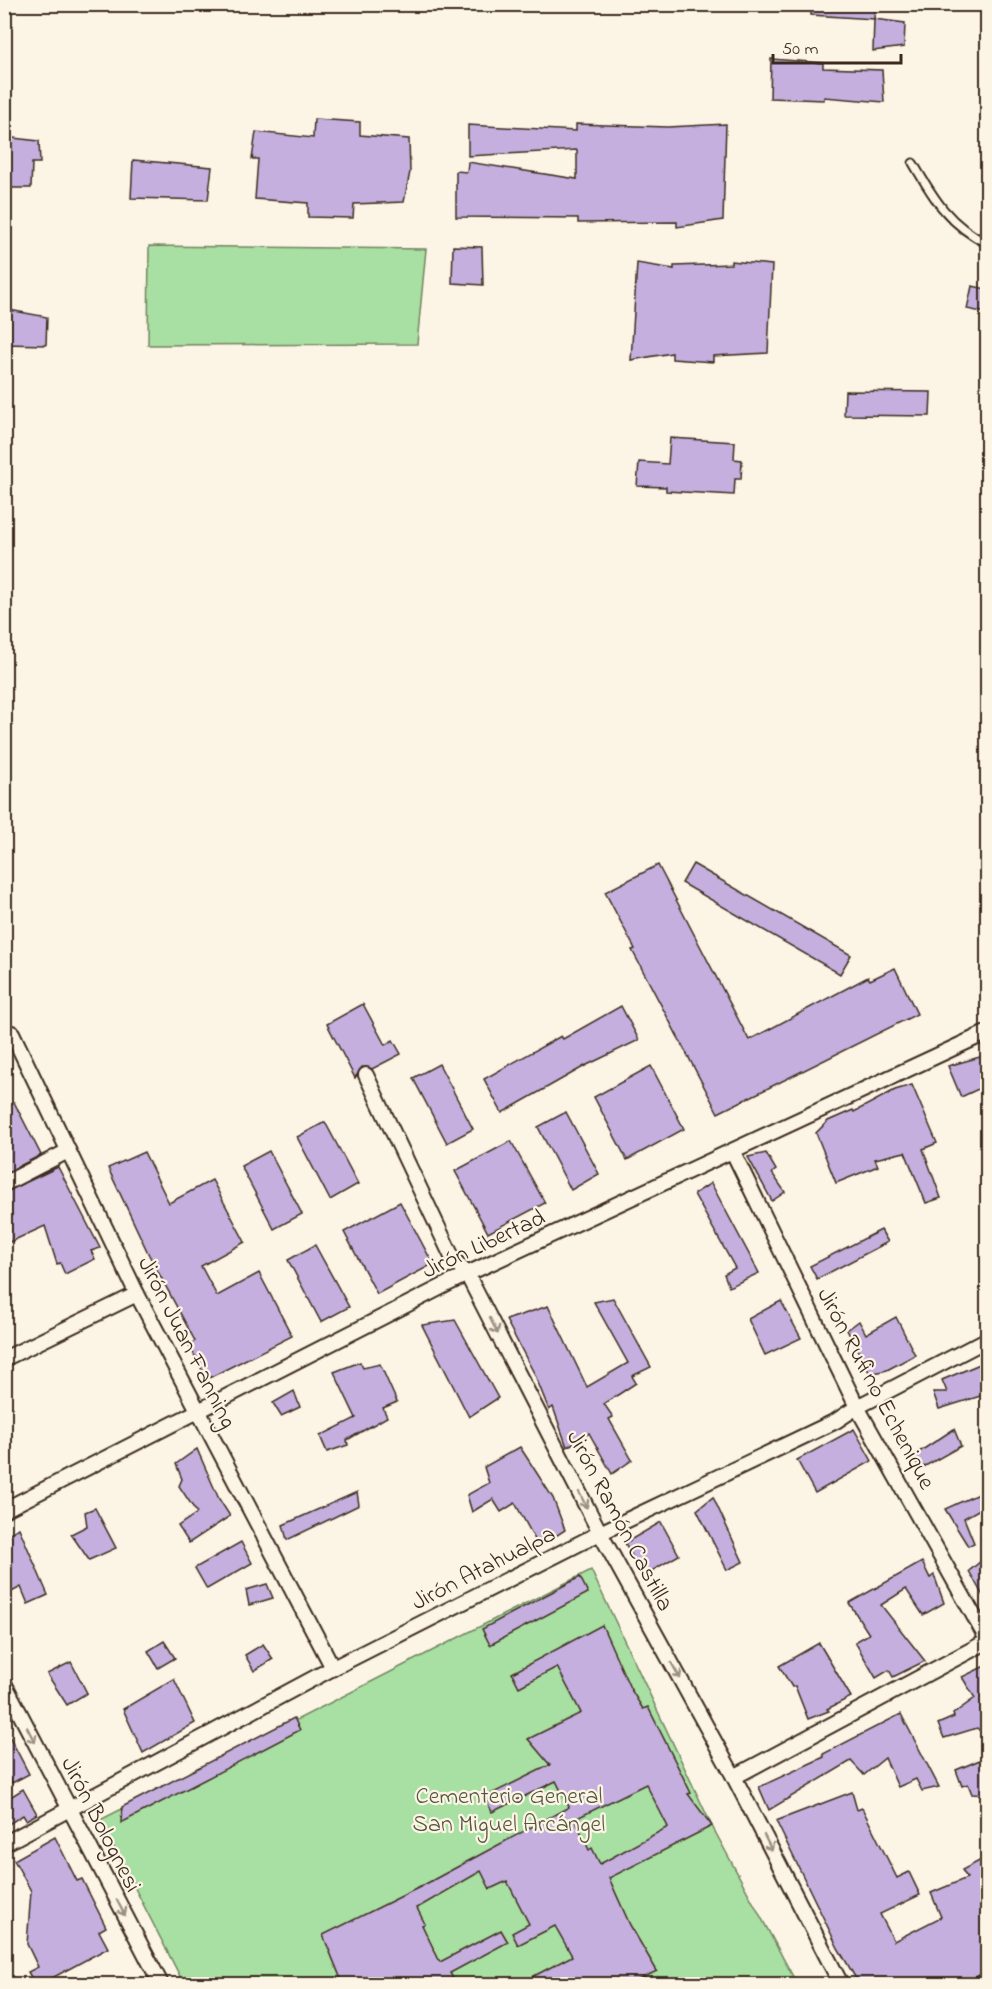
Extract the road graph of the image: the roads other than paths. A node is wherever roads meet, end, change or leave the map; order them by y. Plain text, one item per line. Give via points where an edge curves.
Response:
1 (914, 163) dead end
2 (987, 244) edge
3 (987, 1032) edge
4 (12, 1033) dead end
5 (366, 1075) dead end
6 (68, 1151) junction
7 (733, 1152) junction
8 (4, 1184) edge
9 (467, 1274) junction
10 (137, 1294) junction
11 (987, 1339) edge
12 (4, 1359) edge
13 (857, 1407) junction
14 (198, 1411) junction
15 (4, 1510) edge
16 (600, 1533) junction
17 (987, 1641) edge
18 (333, 1668) junction
19 (4, 1683) edge
20 (734, 1777) junction
21 (70, 1811) junction
22 (4, 1844) edge
23 (161, 1984) edge
24 (841, 1984) edge

1 - 2 lane via 937,205 969,235
3 - 7 street, Jirón Libertad
4 - 6 street, Jirón Juan Fanning
5 - 9 street, Jirón Ramón Castilla via 453,1259
6 - 8 street
6 - 10 street, Jirón Juan Fanning
7 - 9 street, Jirón Libertad
7 - 13 street, Jirón Rufino Echenique
9 - 14 street, Jirón Libertad
9 -> 16 street, Jirón Ramón Castilla
10 - 12 street
10 - 14 street, Jirón Juan Fanning
11 - 13 street, Jirón Atahualpa
13 - 16 street, Jirón Atahualpa via 836,1421
13 - 17 street, Jirón Rufino Echenique
14 - 15 street, Jirón Libertad
14 - 18 street, Jirón Juan Fanning
16 - 18 street, Jirón Atahualpa
16 -> 20 street, Jirón Ramón Castilla
17 - 20 street
18 - 21 street, Jirón Atahualpa
19 -> 21 street, Jirón Bolognesi
20 -> 24 street, Jirón Ramón Castilla
21 - 22 street, Jirón Atahualpa
21 -> 23 street, Jirón Bolognesi

